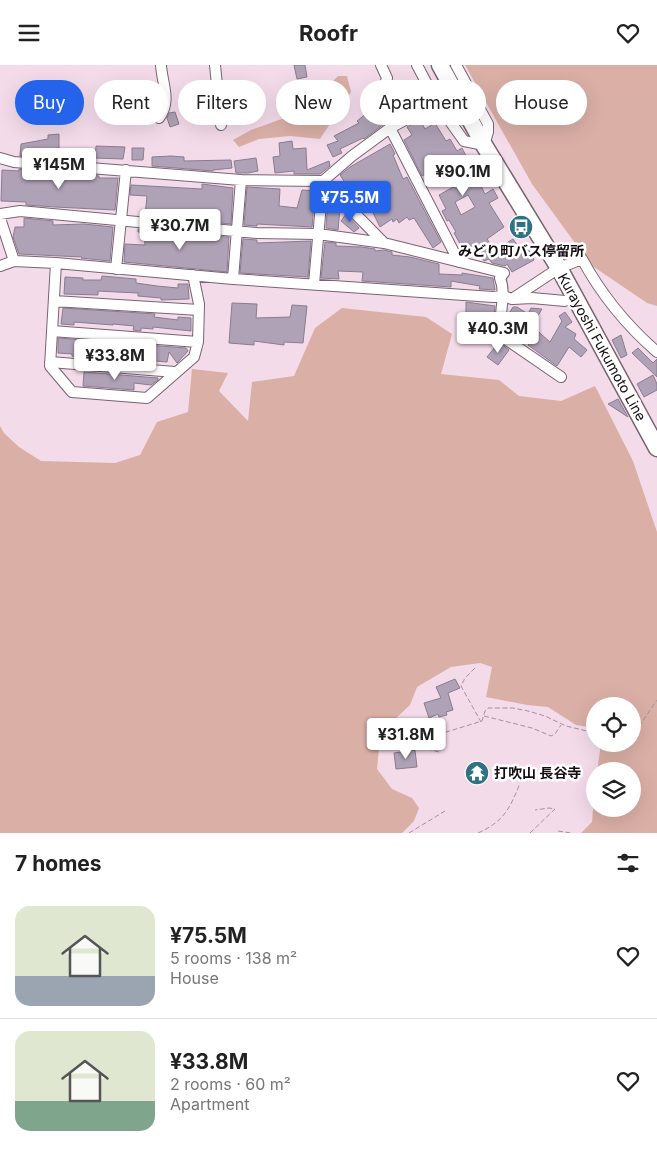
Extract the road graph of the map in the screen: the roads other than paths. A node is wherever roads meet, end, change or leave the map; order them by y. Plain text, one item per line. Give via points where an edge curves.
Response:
1 (161, 65) edge
2 (215, 65) edge
3 (382, 65) edge
4 (417, 65) edge
5 (440, 65) edge
6 (456, 65) edge
7 (163, 80) edge
8 (216, 80) edge
9 (386, 80) edge
10 (425, 80) edge
11 (396, 125) edge
12 (453, 125) edge
13 (390, 128) junction
14 (484, 145) junction
15 (0, 158) edge
16 (126, 170) junction
17 (241, 180) junction
18 (323, 181) junction
19 (0, 214) edge
20 (0, 218) edge
21 (121, 220) junction
22 (236, 231) junction
23 (318, 234) junction
24 (384, 243) junction
25 (14, 261) junction
26 (459, 262) junction
27 (56, 263) junction
28 (0, 266) edge
29 (559, 268) junction
30 (116, 269) junction
31 (193, 275) junction
32 (233, 279) junction
33 (314, 284) junction
34 (507, 298) junction
35 (54, 301) junction
36 (565, 301) dead end
37 (199, 310) junction
38 (52, 331) junction
39 (198, 342) junction
40 (657, 352) edge
41 (50, 362) junction
42 (175, 372) junction
43 (561, 377) dead end
44 (657, 449) edge

1 - 7 street
2 - 8 street
3 - 9 street
4 - 10 street
5 - 14 main road, Kurayoshi Fukumoto Line
6 - 14 street via 488,124
11 - 13 street
12 - 14 street via 464,141
13 - 18 street
13 - 26 street
14 - 29 main road, Kurayoshi Fukumoto Line
15 - 16 street via 14,162
16 - 17 street
16 - 21 street
17 - 18 street
17 - 22 street
18 - 23 street
18 - 24 street
19 - 21 street via 20,211
20 - 25 street
21 - 22 street
21 - 30 street
22 - 23 street
22 - 32 street
23 - 24 street
23 - 33 street
24 - 26 street
25 - 27 street
25 - 28 street
26 - 34 street via 504,273 500,278
27 - 30 street
27 - 35 street
29 - 34 street
29 - 40 street via 582,259 612,306
29 - 44 main road, Kurayoshi Fukumoto Line
30 - 31 street
31 - 32 street
31 - 37 street
32 - 33 street
33 - 34 street
34 - 36 street
34 - 43 street via 500,329 504,338
35 - 37 street
35 - 38 street
37 - 39 street
38 - 39 street
38 - 41 street
39 - 42 street via 194,357
41 - 42 street
41 - 42 street via 72,392 147,398

